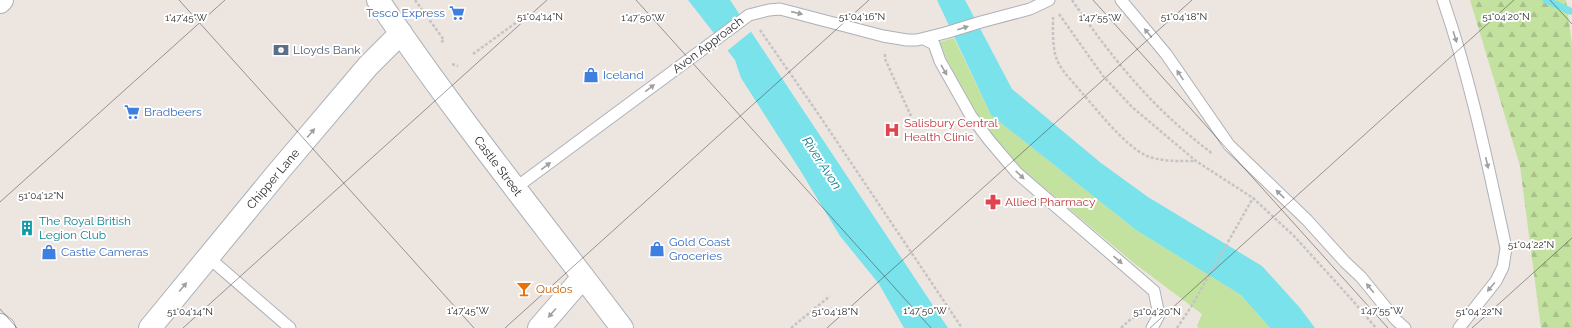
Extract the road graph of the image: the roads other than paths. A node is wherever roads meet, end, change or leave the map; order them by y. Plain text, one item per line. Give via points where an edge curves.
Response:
1 (2, 0) edge
2 (378, 0) edge
3 (1121, 0) edge
4 (1443, 0) edge
5 (0, 2) edge
6 (1050, 2) edge
7 (775, 5) edge
8 (401, 33) junction
9 (924, 39) junction
10 (514, 189) junction
11 (208, 257) junction
12 (583, 277) junction
13 (0, 325) edge
14 (4, 328) edge
15 (150, 328) edge
16 (290, 328) edge
17 (539, 328) edge
18 (622, 328) edge
19 (1152, 328) edge
20 (1405, 328) edge
21 (1459, 328) edge

1 - 5 street
2 - 8 street, Castle Street
20 -> 3 lane via 1307,220 1229,145 1166,54
4 -> 21 lane via 1473,98 1506,248 1503,267 1496,281
9 -> 6 lane, Avon Approach
7 -> 9 lane, Avon Approach via 883,36 907,40
10 -> 7 lane, Avon Approach via 748,16
8 - 10 street, Castle Street
11 -> 8 street, Chipper Lane via 372,61
9 -> 19 lane via 934,44 940,61 971,116 1017,173 1154,291 1158,315
10 - 12 street, Castle Street
15 -> 11 street, Chipper Lane
11 - 16 lane
12 -> 17 street
12 - 18 street, Castle Street
13 - 14 street

